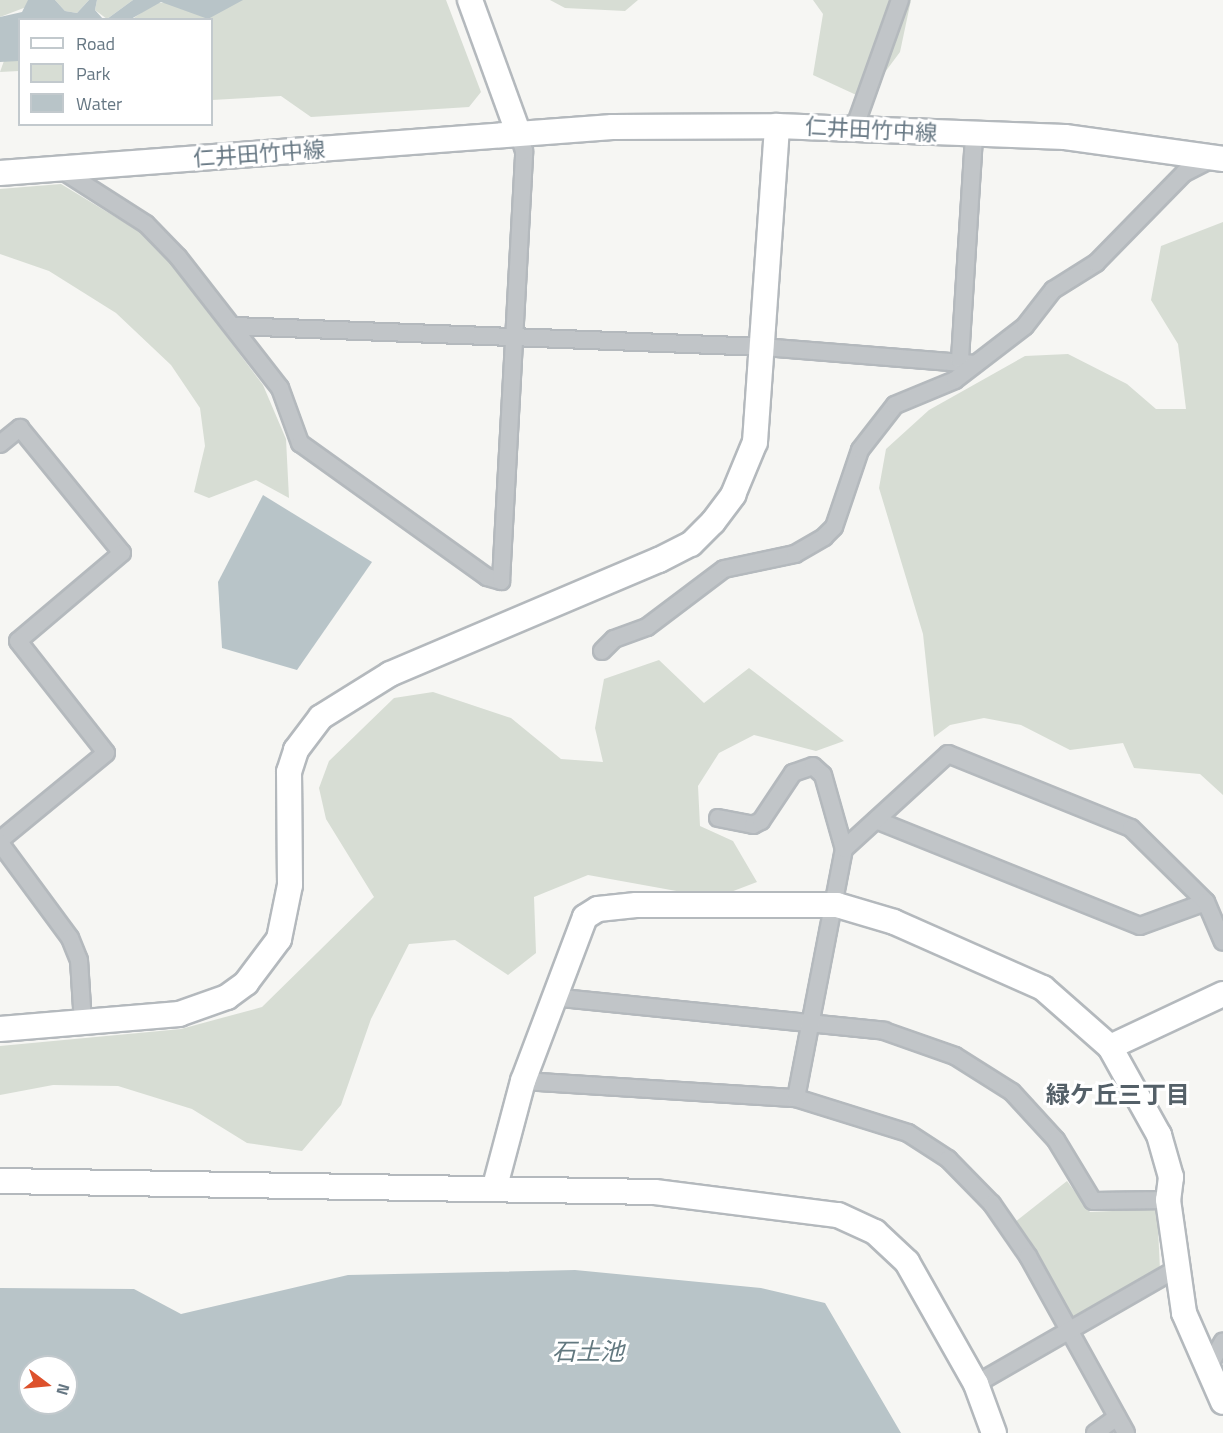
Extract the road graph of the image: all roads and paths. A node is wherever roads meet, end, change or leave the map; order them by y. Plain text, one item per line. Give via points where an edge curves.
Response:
1 (470, 0) edge
2 (900, 0) edge
3 (777, 126) junction
4 (854, 129) junction
5 (518, 132) junction
6 (974, 135) junction
7 (1220, 158) edge
8 (60, 169) junction
9 (0, 173) edge
10 (234, 326) junction
11 (514, 339) junction
12 (764, 347) junction
13 (967, 362) junction
14 (0, 444) edge
15 (602, 651) dead end
16 (717, 818) dead end
17 (876, 820) junction
18 (0, 841) edge
19 (844, 849) junction
20 (1206, 902) junction
21 (837, 905) junction
22 (1223, 942) edge
23 (1223, 994) edge
24 (552, 997) junction
25 (813, 1020) junction
26 (83, 1024) junction
27 (0, 1029) edge
28 (1110, 1047) junction
29 (524, 1081) junction
30 (796, 1098) junction
31 (0, 1181) edge
32 (495, 1186) junction
33 (1168, 1200) junction
34 (1174, 1270) junction
35 (1066, 1328) junction
36 (1223, 1341) edge
37 (1206, 1371) junction
38 (976, 1384) junction
39 (1223, 1402) edge
40 (1117, 1417) junction
41 (994, 1433) edge
42 (1095, 1433) edge
43 (1126, 1433) edge

1 - 5 street
2 - 4 street
3 - 4 street, 仁井田竹中線
3 - 5 street, 仁井田竹中線
3 - 12 street
4 - 6 street, 仁井田竹中線
5 - 8 street, 仁井田竹中線
5 - 11 street via 524,151
6 - 7 street, 仁井田竹中線 via 1065,137
6 - 13 street
7 - 13 street via 1184,173 1096,263 1053,290 1025,326
8 - 9 street, 仁井田竹中線
8 - 10 street via 155,231
10 - 11 street
10 - 11 street via 280,388 300,443 487,577 501,581
11 - 12 street
12 - 13 street
12 - 26 street via 755,441 733,495 691,544 390,674 321,717 296,750 289,772 290,885 279,939 267,958 237,990 198,1010
13 - 15 street via 955,380 895,405 860,450 834,527 824,537 795,554 724,569 647,627 614,639
14 - 18 street via 20,428 122,553 18,641 106,753
16 - 19 street via 753,825 760,821 794,773 813,766 823,774
17 - 19 street
17 - 20 street via 1140,926
17 - 20 street via 948,754 1131,828
18 - 26 street via 70,938 79,960
19 - 21 street
20 - 22 street
21 - 24 street via 774,902 598,909 585,917
21 - 25 street
21 - 28 street via 894,922 1043,988
23 - 28 street
24 - 25 street
24 - 29 street
25 - 30 street
25 - 33 street via 884,1031 955,1056 1012,1092 1056,1140 1093,1202
26 - 27 street
28 - 33 street via 1159,1135 1171,1177
29 - 30 street
29 - 32 street
30 - 35 street via 880,1120 948,1159 992,1204
31 - 32 street
32 - 38 street via 739,1198 838,1215 861,1224 893,1245 908,1262
33 - 34 street
34 - 35 street
34 - 37 street
35 - 38 street
35 - 40 street
36 - 37 street
37 - 39 street
38 - 41 street
40 - 42 street
40 - 43 street

